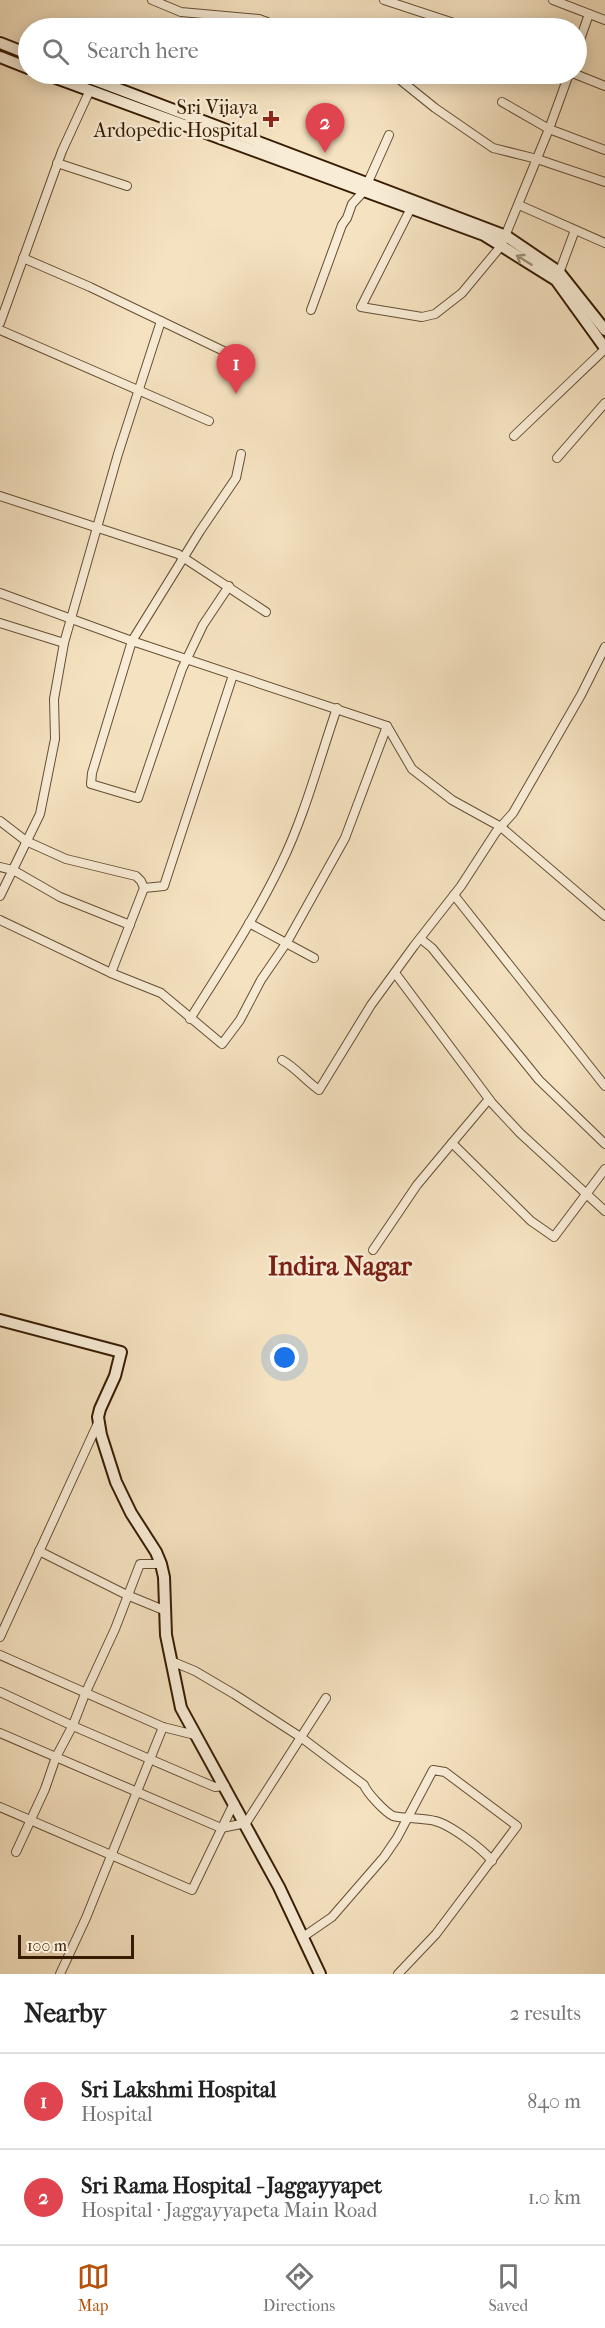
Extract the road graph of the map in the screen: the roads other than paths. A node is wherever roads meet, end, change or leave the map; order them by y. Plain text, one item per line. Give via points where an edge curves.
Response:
1 (152, 0) edge
2 (384, 0) edge
3 (553, 0) edge
4 (589, 14) junction
5 (248, 18) edge
6 (439, 18) edge
7 (587, 20) edge
8 (605, 20) edge
9 (0, 43) edge
10 (18, 50) edge
11 (0, 57) edge
12 (18, 64) edge
13 (587, 79) edge
14 (73, 84) edge
15 (104, 84) edge
16 (405, 84) edge
17 (565, 84) edge
18 (605, 86) edge
19 (90, 90) junction
20 (501, 102) dead end
21 (549, 129) junction
22 (389, 135) dead end
23 (605, 150) edge
24 (537, 159) junction
25 (57, 163) junction
26 (605, 182) edge
27 (127, 186) dead end
28 (366, 187) junction
29 (519, 205) junction
30 (411, 208) junction
31 (575, 230) junction
32 (504, 241) junction
33 (605, 243) edge
34 (23, 258) junction
35 (558, 276) junction
36 (311, 310) dead end
37 (161, 321) junction
38 (0, 323) edge
39 (0, 330) edge
40 (605, 330) edge
41 (605, 348) edge
42 (232, 355) dead end
43 (139, 390) junction
44 (605, 403) edge
45 (209, 422) dead end
46 (514, 436) dead end
47 (242, 454) dead end
48 (557, 458) dead end
49 (0, 496) edge
50 (97, 527) junction
51 (185, 558) junction
52 (229, 586) junction
53 (0, 593) edge
54 (266, 612) dead end
55 (71, 618) junction
56 (0, 623) edge
57 (132, 641) junction
58 (64, 644) junction
59 (605, 647) edge
60 (187, 660) junction
61 (233, 675) junction
62 (337, 708) junction
63 (387, 726) junction
64 (0, 821) edge
65 (501, 827) junction
66 (26, 841) junction
67 (0, 867) edge
68 (13, 870) junction
69 (144, 888) junction
70 (454, 895) junction
71 (0, 896) edge
72 (605, 902) edge
73 (598, 910) junction
74 (605, 916) edge
75 (0, 920) edge
76 (249, 923) junction
77 (130, 925) junction
78 (421, 939) junction
79 (287, 942) junction
80 (314, 958) dead end
81 (111, 973) junction
82 (395, 973) junction
83 (190, 1019) junction
84 (282, 1060) dead end
85 (605, 1086) edge
86 (489, 1099) junction
87 (452, 1143) junction
88 (605, 1144) edge
89 (605, 1169) edge
90 (586, 1194) junction
91 (605, 1211) edge
92 (373, 1250) dead end
93 (0, 1320) edge
94 (99, 1421) junction
95 (39, 1551) junction
96 (161, 1564) junction
97 (127, 1595) junction
98 (166, 1611) junction
99 (0, 1637) edge
100 (0, 1655) edge
101 (171, 1661) junction
102 (0, 1692) edge
103 (85, 1694) junction
104 (326, 1698) dead end
105 (73, 1726) junction
106 (163, 1726) junction
107 (0, 1732) edge
108 (195, 1735) junction
109 (302, 1738) junction
110 (56, 1756) junction
111 (150, 1760) junction
112 (225, 1786) junction
113 (138, 1790) junction
114 (234, 1803) junction
115 (0, 1807) edge
116 (407, 1816) junction
117 (31, 1821) junction
118 (246, 1823) junction
119 (221, 1828) junction
120 (16, 1852) dead end
121 (111, 1856) junction
122 (492, 1861) junction
123 (303, 1937) junction
124 (60, 1974) edge
125 (320, 1974) edge
126 (398, 1974) edge

1 - 5 street via 182,12
2 - 6 street
3 - 4 street
4 - 7 street
4 - 8 street
9 - 10 main road
11 - 12 main road
13 - 18 street
14 - 19 main road
15 - 28 main road
16 - 24 street via 493,148
17 - 21 street
19 - 25 street
19 - 28 main road
20 - 21 street
21 - 23 street
21 - 24 street
22 - 28 street
24 - 26 street
24 - 29 street
25 - 27 street
25 - 34 street
28 - 30 main road
28 - 32 main road
28 - 36 street via 342,225
29 - 31 street
29 - 32 street
30 - 32 main road
30 - 32 street via 361,307 422,317 435,314 462,293
31 - 33 street
31 - 35 street
32 - 35 main road
34 - 37 street
34 - 38 street
35 - 40 main road
35 - 41 main road
37 - 42 street
37 - 43 street
39 - 43 street
41 - 46 street
43 - 45 street
43 - 50 street
44 - 48 street
47 - 51 street via 236,478
49 - 50 street
50 - 51 street
50 - 55 street
51 - 52 street
51 - 57 street
52 - 54 street
52 - 60 street via 203,625
53 - 55 street
55 - 57 street
55 - 58 street
56 - 58 street
57 - 60 street
57 - 60 street via 91,784 138,798
58 - 66 street via 54,699 55,739 40,814
59 - 65 street via 532,782
60 - 61 street
61 - 62 street
61 - 69 street via 164,886
62 - 63 street
62 - 76 street via 282,864
63 - 65 street via 412,769 452,800
63 - 79 street via 345,838
64 - 66 street
65 - 70 street
65 - 73 street
66 - 68 street
66 - 69 street via 66,859 135,876
67 - 68 street
68 - 71 street
68 - 77 street via 60,897
69 - 77 street
70 - 78 street
70 - 85 street
72 - 73 street
73 - 74 street
75 - 81 street
76 - 79 street
76 - 83 street
77 - 81 street
78 - 82 street
78 - 88 street via 539,1080
79 - 80 street
79 - 83 street via 222,1044
81 - 83 street via 161,993
82 - 84 street via 319,1090
82 - 86 street
86 - 87 street
86 - 90 street
87 - 90 street via 531,1221 554,1237
87 - 92 street via 417,1185
89 - 90 street
90 - 91 street
93 - 94 main road via 122,1352
94 - 95 street
94 - 96 main road via 116,1482
95 - 97 street
95 - 99 street
96 - 97 street via 140,1564
96 - 98 main road
97 - 98 street
97 - 103 street
98 - 101 main road
100 - 103 street
101 - 108 main road via 181,1708
101 - 109 street via 195,1671
102 - 105 street
103 - 105 street
103 - 106 street
104 - 109 street
105 - 110 street
105 - 111 street
106 - 108 street
106 - 111 street
107 - 110 street
108 - 112 main road
109 - 116 street via 364,1785 393,1816
109 - 118 street
110 - 113 street
110 - 117 street
111 - 112 street via 215,1787
111 - 113 street
112 - 114 main road
113 - 119 street
113 - 121 street
114 - 118 main road
114 - 119 street
115 - 117 street
116 - 122 street via 437,1821
116 - 122 street via 433,1770 445,1772 517,1826
116 - 123 street via 384,1857 332,1917
117 - 120 street
117 - 121 street
118 - 119 street
118 - 123 main road
119 - 121 street via 192,1890
121 - 124 street
122 - 126 street via 436,1934
123 - 125 main road

